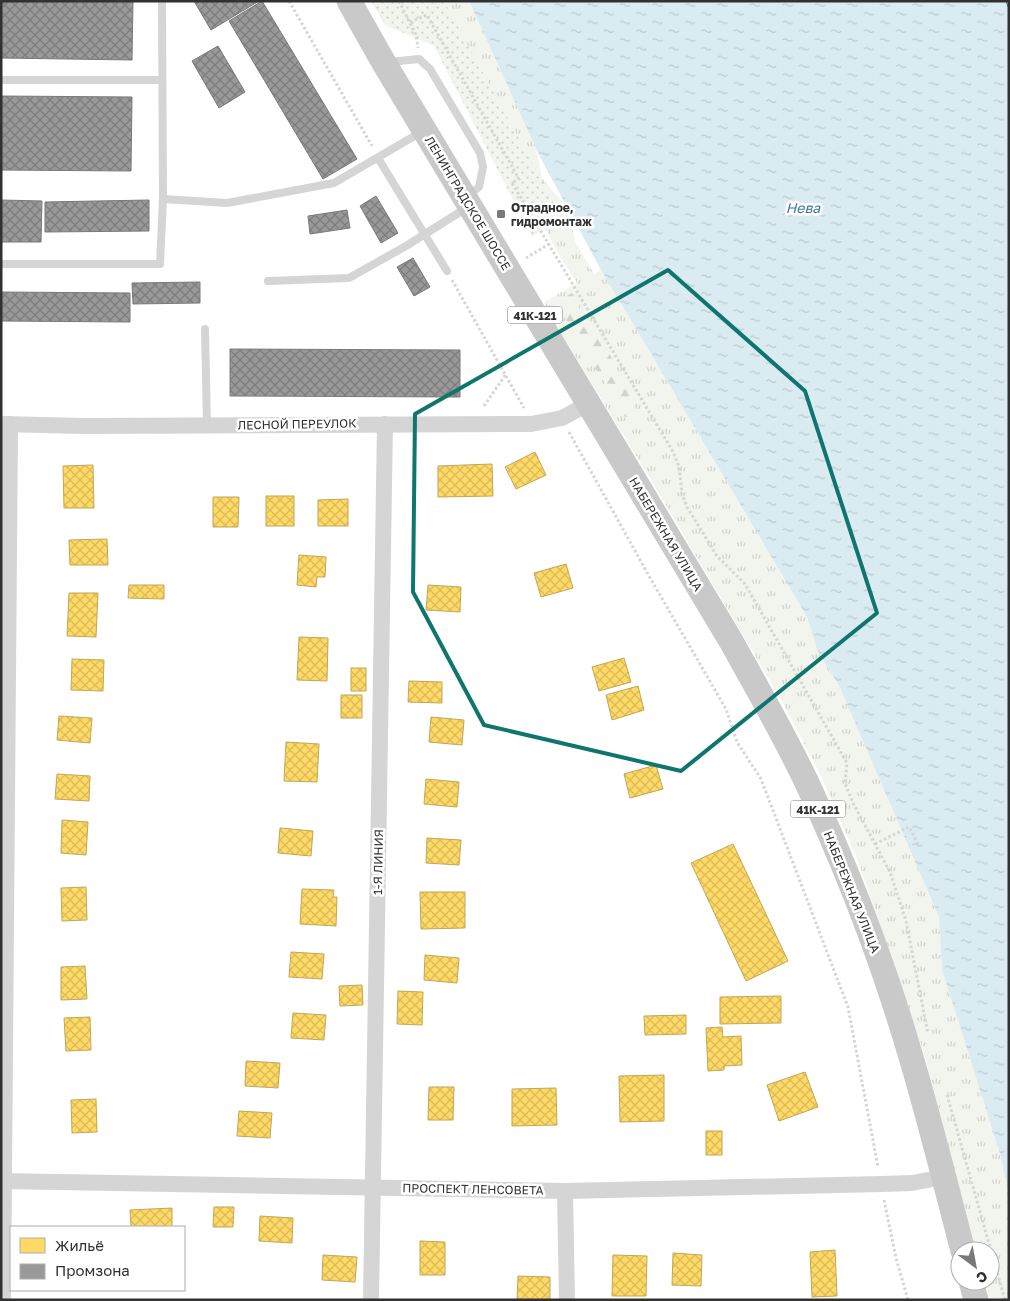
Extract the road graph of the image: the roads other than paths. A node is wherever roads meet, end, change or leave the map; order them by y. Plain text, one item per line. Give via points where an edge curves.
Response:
1 (162, 1) edge
2 (349, 1) edge
3 (384, 63) junction
4 (1, 80) edge
5 (162, 80) junction
6 (424, 130) junction
7 (378, 158) junction
8 (163, 199) junction
9 (467, 202) junction
10 (425, 234) junction
11 (1, 264) edge
12 (447, 271) road end
13 (268, 281) dead end
14 (205, 330) dead end
15 (588, 404) junction
16 (6, 424) edge
17 (385, 424) junction
18 (207, 425) junction
19 (943, 1177) junction
20 (2, 1181) edge
21 (373, 1187) junction
22 (565, 1190) junction
23 (960, 1241) edge
24 (3, 1300) edge
25 (371, 1300) edge
26 (568, 1300) edge

1 - 5 lane
2 - 3 main road, ЛЕНИНГРАДСКОЕ ШОССЕ / 41К-121
3 - 6 main road, ЛЕНИНГРАДСКОЕ ШОССЕ / 41К-121
3 - 9 lane via 420,58 430,69 480,153 483,167 479,187
4 - 5 lane
5 - 8 lane
6 - 7 lane
6 - 9 main road, ЛЕНИНГРАДСКОЕ ШОССЕ / 41К-121
7 - 8 lane via 334,183 227,203
7 - 10 lane
8 - 11 lane via 160,264
9 - 10 lane
9 - 15 main road, ЛЕНИНГРАДСКОЕ ШОССЕ / 41К-121
10 - 12 lane
10 - 13 lane via 349,278
14 - 18 lane
15 - 17 street, ЛЕСНОЙ ПЕРЕУЛОК via 562,418 531,424
15 - 19 main road, НАБЕРЕЖНАЯ УЛИЦА / 41К-121 via 731,641 808,785 876,952 911,1057
16 - 18 street, ЛЕСНОЙ ПЕРЕУЛОК
16 - 20 street
17 - 18 street, ЛЕСНОЙ ПЕРЕУЛОК
17 - 21 street, 1-Я ЛИНИЯ
19 - 22 street, ПРОСПЕКТ ЛЕНСОВЕТА via 881,1184
19 - 23 main road, НАБЕРЕЖНАЯ УЛИЦА / 41К-121
20 - 21 street, ПРОСПЕКТ ЛЕНСОВЕТА
20 - 24 street
21 - 22 street, ПРОСПЕКТ ЛЕНСОВЕТА
21 - 25 street, 1-Я ЛИНИЯ
22 - 26 street

